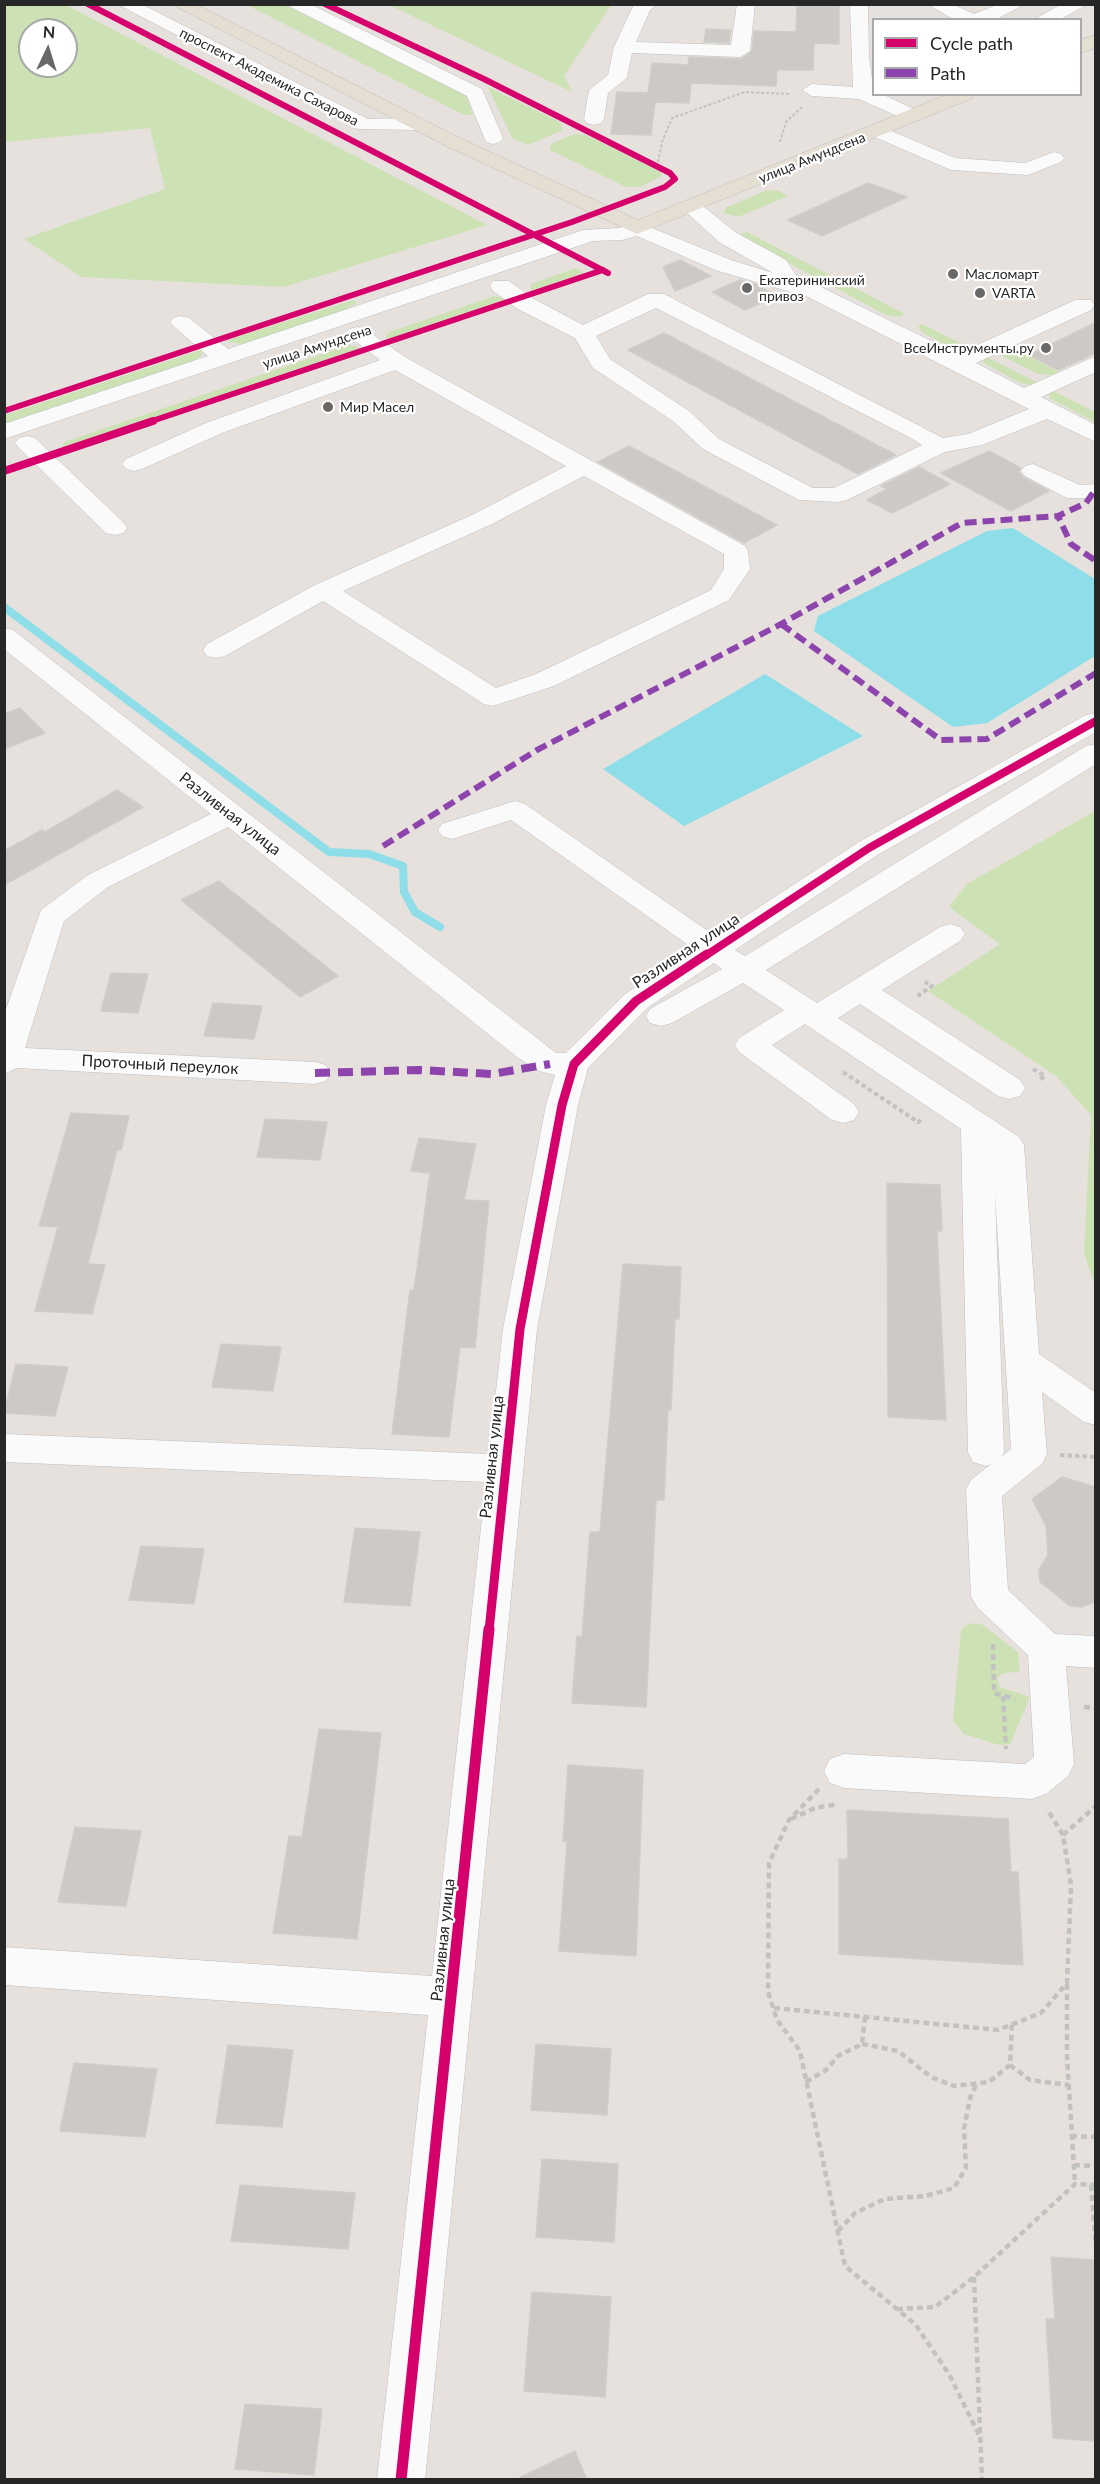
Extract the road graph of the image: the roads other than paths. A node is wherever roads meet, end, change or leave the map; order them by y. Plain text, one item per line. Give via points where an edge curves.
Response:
1 (126, 4) edge
2 (180, 4) edge
3 (294, 4) edge
4 (648, 4) edge
5 (746, 4) edge
6 (859, 4) edge
7 (936, 4) edge
8 (1016, 4) edge
9 (1079, 4) edge
10 (967, 18) edge
11 (982, 18) edge
12 (1047, 18) edge
13 (624, 47) junction
14 (866, 56) edge
15 (490, 77) dead end
16 (463, 86) junction
17 (864, 93) junction
18 (807, 95) road end
19 (961, 96) edge
20 (913, 116) junction
21 (594, 119) dead end
22 (418, 124) junction
23 (471, 127) dead end
24 (877, 131) junction
25 (493, 138) junction
26 (1054, 158) dead end
27 (692, 207) junction
28 (657, 220) junction
29 (629, 231) junction
30 (501, 286) junction
31 (804, 287) junction
32 (1083, 305) dead end
33 (181, 323) dead end
34 (357, 334) junction
35 (583, 334) junction
36 (225, 358) junction
37 (397, 362) junction
38 (958, 363) junction
39 (1095, 363) edge
40 (1023, 397) junction
41 (1047, 410) junction
42 (4, 432) edge
43 (1095, 435) edge
44 (16, 446) edge
45 (939, 446) junction
46 (134, 464) dead end
47 (585, 466) junction
48 (1033, 471) dead end
49 (1095, 491) edge
50 (115, 528) dead end
51 (324, 590) junction
52 (4, 636) edge
53 (216, 650) dead end
54 (32, 656) junction
55 (4, 668) edge
56 (1095, 721) edge
57 (1095, 752) edge
58 (231, 815) junction
59 (452, 830) dead end
60 (950, 934) dead end
61 (716, 950) junction
62 (745, 969) junction
63 (861, 990) junction
64 (811, 1014) junction
65 (661, 1016) dead end
66 (5, 1059) edge
67 (574, 1064) junction
68 (315, 1073) dead end
69 (1009, 1088) dead end
70 (843, 1112) dead end
71 (977, 1125) junction
72 (1023, 1360) junction
73 (1095, 1412) edge
74 (4, 1448) edge
75 (986, 1452) dead end
76 (506, 1469) junction
77 (1046, 1649) junction
78 (1095, 1652) edge
79 (844, 1787) road end
80 (4, 1966) edge
81 (453, 1997) junction
82 (401, 2480) edge

1 - 22 street, проспект Академика Сахарова via 365,124
2 - 22 main road, проспект Академика Сахарова
3 - 16 street
4 - 13 street via 642,7
5 - 13 street via 740,51
6 - 14 street
7 - 10 street
8 - 11 street
9 - 12 street
13 - 21 street via 617,78 599,90
14 - 17 street
15 - 16 street
16 - 25 street via 475,93
17 - 18 street
17 - 20 street
19 - 20 main road, улица Амундсена
20 - 24 main road, улица Амундсена
22 - 29 main road, проспект Академика Сахарова
23 - 25 main road
24 - 26 street via 951,164 1028,169
24 - 27 main road, улица Амундсена
25 - 28 main road
27 - 28 main road, улица Амундсена
27 - 31 street via 727,237 778,265
28 - 29 main road, улица Амундсена
28 - 31 street
29 - 30 street, улица Амундсена via 612,247
29 - 31 street, улица Амундсена via 723,265
29 - 36 street, улица Амундсена via 591,235
30 - 34 street, улица Амундсена
30 - 35 street
31 - 38 street
32 - 38 street
33 - 36 street
34 - 37 street
34 - 44 street, улица Амундсена
35 - 45 street via 656,299
35 - 45 street via 601,363 681,416 711,444 808,495 838,495
36 - 42 street, улица Амундсена
37 - 46 street via 214,428
37 - 47 street
38 - 40 street
39 - 40 street
40 - 41 street
41 - 43 street
41 - 45 street via 974,441
44 - 50 street
47 - 51 street via 483,519
47 - 51 street via 736,551 736,569 720,595 545,680 493,698
48 - 49 street via 1076,493
51 - 53 street
52 - 54 street, Разливная улица
54 - 55 street
54 - 58 street, Разливная улица
56 - 61 street, Разливная улица via 869,848
57 - 62 street
58 - 66 street via 98,881 51,917
58 - 67 street, Разливная улица via 528,1050 550,1064
59 - 61 street via 515,810
60 - 63 street
61 - 62 street
61 - 67 street, Разливная улица via 636,1001
62 - 64 street
62 - 65 street
63 - 64 street
63 - 69 street
64 - 70 street via 750,1044
64 - 71 street
66 - 68 street, Проточный переулок
67 - 76 street, Разливная улица via 562,1105 520,1329
71 - 72 street via 1008,1145
71 - 75 street
72 - 73 street
72 - 77 street via 1029,1454 984,1491 990,1596
74 - 76 street
76 - 81 street, Разливная улица
77 - 78 street
77 - 79 street via 1054,1764 1032,1782
80 - 81 street
81 - 82 street, Разливная улица

